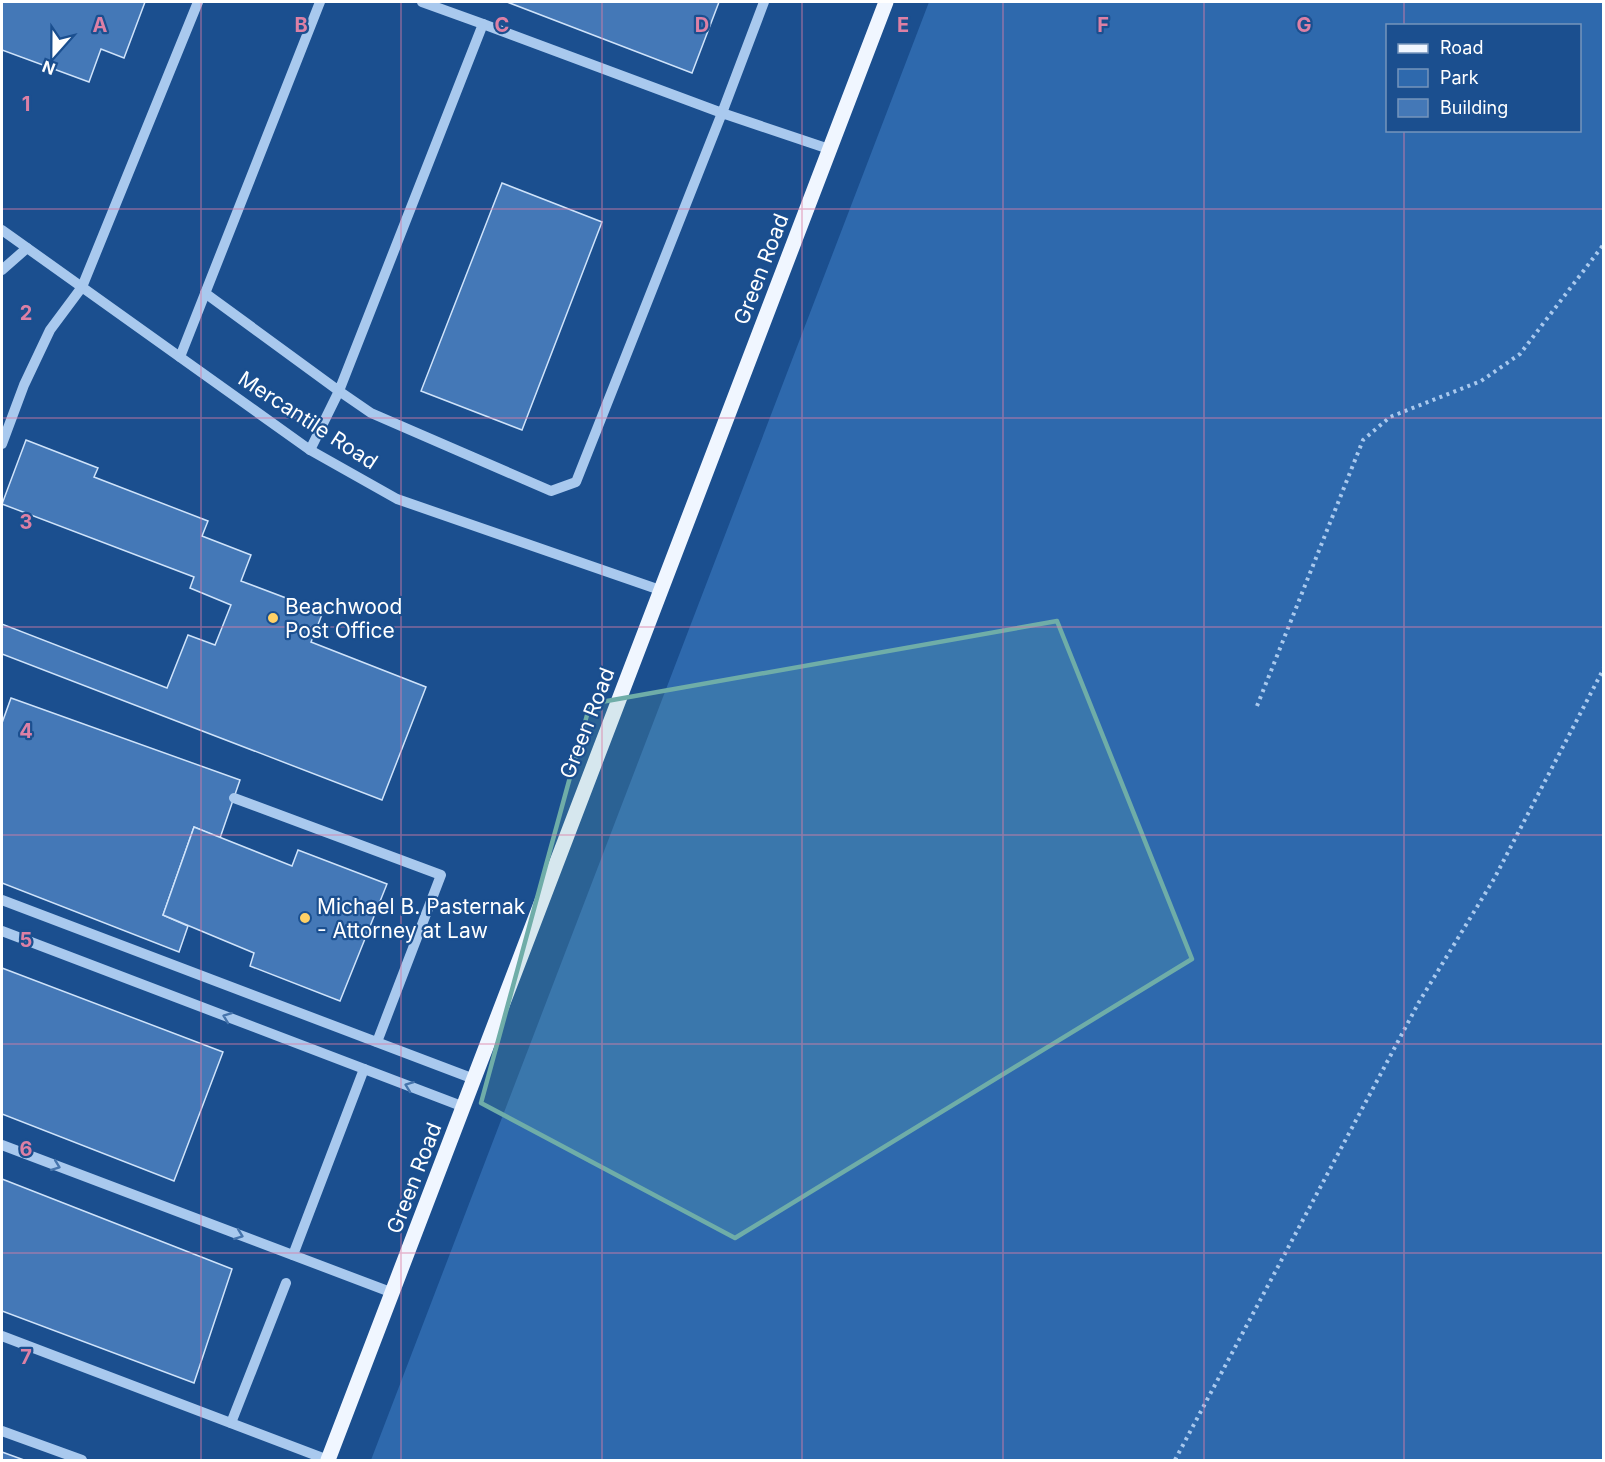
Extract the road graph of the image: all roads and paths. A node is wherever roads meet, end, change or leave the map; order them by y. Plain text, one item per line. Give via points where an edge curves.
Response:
1 (198, 2) edge
2 (320, 2) edge
3 (422, 2) edge
4 (764, 2) edge
5 (886, 2) edge
6 (483, 24) junction
7 (722, 113) junction
8 (829, 148) junction
9 (2, 230) edge
10 (1604, 244) edge
11 (27, 249) junction
12 (2, 270) edge
13 (82, 287) junction
14 (206, 293) junction
15 (180, 357) junction
16 (339, 391) junction
17 (2, 444) edge
18 (310, 450) junction
19 (660, 590) junction
20 (1604, 668) edge
21 (1257, 706) dead end
22 (234, 798) dead end
23 (2, 900) edge
24 (2, 931) edge
25 (377, 1042) junction
26 (364, 1069) junction
27 (474, 1079) junction
28 (464, 1107) junction
29 (2, 1146) edge
30 (293, 1255) junction
31 (286, 1283) dead end
32 (393, 1293) junction
33 (2, 1336) edge
34 (231, 1423) junction
35 (2, 1431) edge
36 (328, 1460) edge
37 (82, 1461) edge
38 (1175, 1461) edge

1 - 13 street
2 - 14 street
3 - 6 street
4 - 7 street
5 - 8 main road, Green Road
6 - 7 street
6 - 16 street
7 - 8 street
7 - 16 street via 576,482 551,491 371,413
8 - 19 main road, Green Road
9 - 11 street, Mercantile Road
10 - 21 path via 1520,354 1481,381 1390,417 1364,440
11 - 12 street
11 - 13 street, Mercantile Road
13 - 15 street, Mercantile Road
13 - 17 street via 50,330 24,384
14 - 15 street
14 - 16 street
15 - 18 street, Mercantile Road
16 - 18 street
18 - 19 street, Mercantile Road via 396,499
19 - 27 main road, Green Road
20 - 38 path via 1494,879 1419,1002
22 - 25 street via 441,875
23 - 25 street
26 -> 24 street
25 - 27 street
28 -> 26 street
26 - 30 street
27 - 28 main road, Green Road
28 - 32 main road, Green Road
29 -> 30 street
30 - 32 street
31 - 34 street
32 - 36 main road, Green Road
33 - 34 street
34 - 36 street
35 - 37 street

